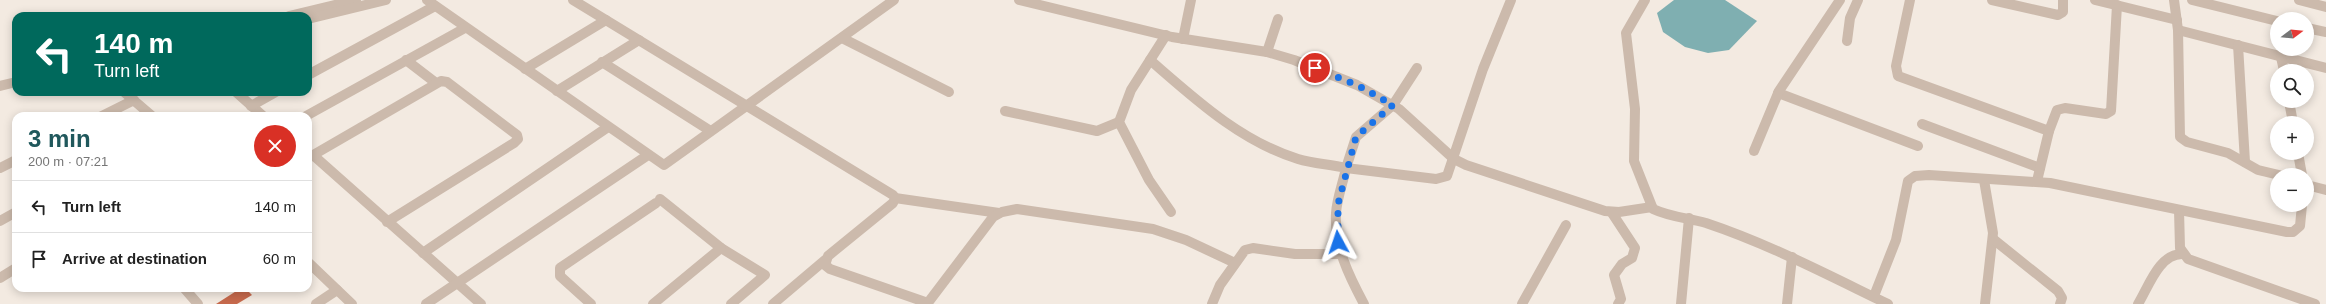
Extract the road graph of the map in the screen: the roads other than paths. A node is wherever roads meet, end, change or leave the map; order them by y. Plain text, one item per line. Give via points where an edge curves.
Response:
1 (356, 0) edge
2 (386, 0) edge
3 (573, 0) edge
4 (894, 0) edge
5 (1019, 0) edge
6 (1191, 0) edge
7 (1511, 0) edge
8 (1645, 0) edge
9 (1840, 0) edge
10 (1858, 0) edge
11 (1910, 0) edge
12 (1992, 0) edge
13 (2063, 0) edge
14 (2095, 0) edge
15 (2174, 0) edge
16 (2192, 0) edge
17 (2299, 0) edge
18 (2320, 0) edge
19 (2326, 1) edge
20 (2009, 2) edge
21 (431, 3) edge
22 (2117, 5) junction
23 (2326, 7) edge
24 (306, 12) edge
25 (312, 18) edge
26 (1278, 19) dead end
27 (2270, 19) edge
28 (606, 20) junction
29 (2178, 25) junction
30 (465, 28) junction
31 (2314, 29) edge
32 (2326, 32) edge
33 (1166, 35) junction
34 (842, 38) junction
35 (1183, 39) junction
36 (639, 40) junction
37 (1847, 41) dead end
38 (2238, 46) junction
39 (1267, 52) junction
40 (2281, 57) junction
41 (406, 60) junction
42 (1150, 60) junction
43 (602, 62) junction
44 (2282, 64) edge
45 (1416, 68) dead end
46 (2326, 68) edge
47 (525, 69) junction
48 (312, 73) edge
49 (12, 83) edge
50 (436, 83) junction
51 (0, 86) edge
52 (12, 89) edge
53 (557, 91) junction
54 (0, 92) edge
55 (949, 92) dead end
56 (1778, 93) junction
57 (129, 96) edge
58 (240, 96) edge
59 (269, 96) edge
60 (134, 100) junction
61 (748, 104) junction
62 (1393, 105) junction
63 (251, 106) junction
64 (1005, 111) dead end
65 (110, 112) edge
66 (148, 112) edge
67 (258, 112) edge
68 (312, 113) edge
69 (1119, 122) junction
70 (1922, 124) dead end
71 (608, 127) junction
72 (709, 130) junction
73 (2049, 131) junction
74 (1918, 146) dead end
75 (1754, 151) dead end
76 (312, 155) edge
77 (648, 155) junction
78 (312, 158) edge
79 (1454, 159) junction
80 (12, 162) edge
81 (2245, 162) junction
82 (0, 168) edge
83 (1346, 168) junction
84 (2040, 168) junction
85 (2270, 173) edge
86 (1984, 180) junction
87 (2037, 182) junction
88 (2314, 186) edge
89 (2326, 190) edge
90 (895, 198) junction
91 (1652, 207) junction
92 (2179, 210) junction
93 (1171, 212) dead end
94 (2301, 212) edge
95 (999, 213) junction
96 (1612, 213) junction
97 (12, 214) edge
98 (1689, 218) junction
99 (0, 221) edge
100 (388, 222) junction
101 (1566, 224) dead end
102 (1993, 239) junction
103 (721, 248) junction
104 (423, 254) junction
105 (1341, 254) junction
106 (2182, 254) junction
107 (1792, 257) junction
108 (825, 260) junction
109 (1235, 263) junction
110 (312, 266) edge
111 (12, 270) edge
112 (0, 278) edge
113 (458, 283) junction
114 (337, 290) junction
115 (188, 292) edge
116 (1880, 301) edge
117 (928, 303) edge
118 (198, 304) edge
119 (316, 304) edge
120 (352, 304) edge
121 (426, 304) edge
122 (481, 304) edge
123 (591, 304) edge
124 (653, 304) edge
125 (731, 304) edge
126 (773, 304) edge
127 (1212, 304) edge
128 (1364, 304) edge
129 (1522, 304) edge
130 (1618, 304) edge
131 (1681, 304) edge
132 (1787, 304) edge
133 (1985, 304) edge
134 (2060, 304) edge
135 (2138, 304) edge
136 (2315, 304) edge

1 - 24 street
2 - 25 street
3 - 28 street
4 - 34 street
5 - 33 street
6 - 35 street
7 - 79 street via 1483,69
8 - 91 street via 1626,33 1635,110 1634,161
9 - 56 street
10 - 37 street via 1850,18
11 - 73 street via 1896,66 1898,76
12 - 20 street
13 - 20 street via 2063,12 2058,15
14 - 22 street
15 - 29 street
16 - 27 street
17 - 23 street
18 - 19 street
21 - 30 street
21 - 48 street
22 - 29 street
22 - 73 street via 2111,111 2106,114 2061,109 2055,113
26 - 39 street
28 - 36 street
28 - 47 street
29 - 38 street
29 - 81 street via 2180,137 2187,142 2228,153
30 - 41 street
30 - 47 street
31 - 32 street
33 - 35 street
33 - 42 street
34 - 55 street via 920,75
34 - 61 street
35 - 39 street
36 - 43 street
36 - 61 street
38 - 40 street
38 - 81 street
39 - 62 street via 1342,78
40 - 44 street
40 - 46 street
41 - 50 street
41 - 68 street
42 - 69 street via 1131,90 1119,116
42 - 83 street via 1215,115 1243,133 1298,159
43 - 53 street
43 - 72 street
45 - 62 street
47 - 53 street
49 - 51 street
50 - 76 street
50 - 100 street via 447,82 515,132 518,139
52 - 54 street
53 - 71 street
56 - 74 street
56 - 75 street
57 - 60 street
58 - 63 street
59 - 63 street
60 - 65 street
60 - 66 street
61 - 72 street
61 - 90 street
62 - 79 street
62 - 83 street via 1356,137
63 - 67 street
64 - 69 street via 1097,131
69 - 93 street via 1149,180
70 - 84 street
71 - 77 street
71 - 104 street
72 - 77 street via 666,164
73 - 84 street
77 - 113 street
78 - 100 street
79 - 83 street via 1449,174 1440,179
79 - 96 street
80 - 82 street
81 - 85 street via 2258,170
83 - 105 street via 1336,214
84 - 87 street
86 - 87 street
86 - 102 street
86 - 116 street via 1929,175 1911,178 1908,181
87 - 92 street
88 - 89 street
90 - 95 street
90 - 108 street
91 - 96 street
91 - 98 street via 1658,212
92 - 94 street via 2287,232 2293,232 2300,226
92 - 106 street
95 - 109 street via 1017,209 1153,229 1186,240
95 - 117 street via 993,217
96 - 130 street via 1614,222 1624,231 1635,248 1632,258 1622,264 1614,275 1621,299
97 - 99 street
98 - 107 street
98 - 131 street
100 - 104 street
101 - 129 street
102 - 133 street
102 - 134 street via 2058,291 2062,298
103 - 123 street via 658,201 560,268 560,276
103 - 124 street
103 - 125 street via 765,276
104 - 113 street
105 - 109 street via 1295,254 1249,248
105 - 128 street
106 - 135 street via 2172,254 2165,259
106 - 136 street via 2197,264
107 - 116 street
107 - 132 street
108 - 117 street via 826,266 830,269
108 - 126 street
109 - 127 street via 1220,285
110 - 114 street
111 - 112 street
113 - 121 street
113 - 122 street
114 - 119 street
114 - 120 street
115 - 118 street

